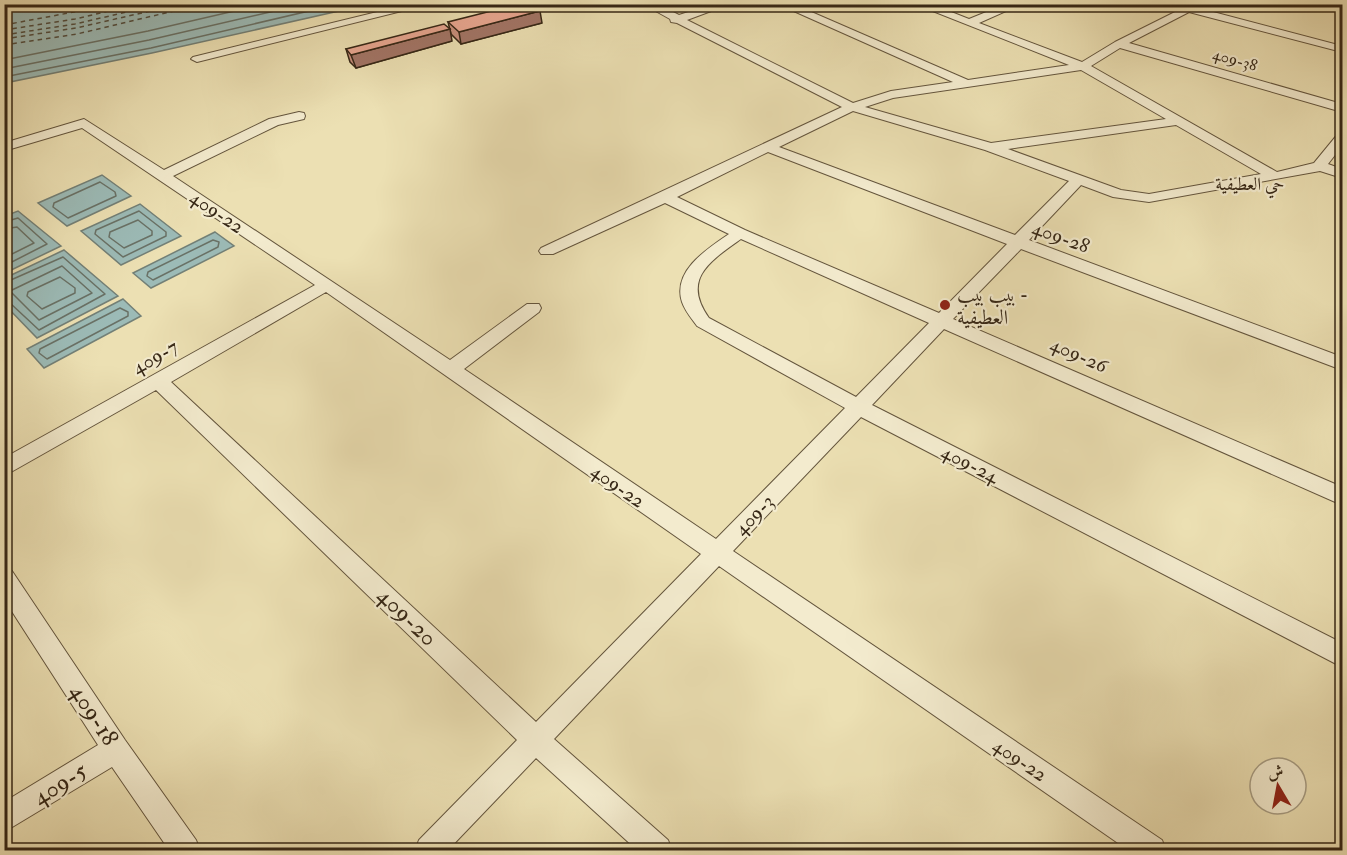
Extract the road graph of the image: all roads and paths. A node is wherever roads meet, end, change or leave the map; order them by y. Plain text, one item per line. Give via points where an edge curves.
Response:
1 (425, 4) edge
2 (648, 4) edge
3 (725, 4) edge
4 (783, 4) edge
5 (920, 4) edge
6 (1017, 4) edge
7 (1170, 4) edge
8 (1338, 4) edge
9 (1342, 6) edge
10 (1193, 7) edge
11 (675, 20) junction
12 (969, 23) junction
13 (1119, 44) junction
14 (1342, 49) edge
15 (197, 59) dead end
16 (1083, 66) junction
17 (966, 83) junction
18 (852, 107) junction
19 (1342, 108) edge
20 (299, 116) dead end
21 (1179, 121) junction
22 (1342, 138) edge
23 (4, 147) edge
24 (766, 147) junction
25 (990, 147) junction
26 (1319, 166) junction
27 (1342, 174) edge
28 (162, 176) junction
29 (1274, 176) junction
30 (1079, 179) junction
31 (665, 197) junction
32 (740, 233) junction
33 (1017, 243) junction
34 (547, 251) dead end
35 (327, 285) junction
36 (533, 308) dead end
37 (943, 320) junction
38 (1342, 364) edge
39 (450, 370) junction
40 (158, 381) junction
41 (859, 407) junction
42 (4, 468) edge
43 (1342, 496) edge
44 (716, 554) junction
45 (4, 578) edge
46 (1342, 655) edge
47 (536, 740) junction
48 (116, 749) junction
49 (4, 818) edge
50 (186, 850) edge
51 (429, 850) edge
52 (658, 850) edge
53 (1152, 850) edge

1 - 15 street
2 - 11 street
3 - 11 street
4 - 17 street
5 - 12 street
6 - 12 street
7 - 10 street
8 - 9 street
10 - 13 street
10 - 14 street
11 - 18 street
12 - 16 street
13 - 16 street
13 - 19 street, 409-38
16 - 17 street
16 - 21 street
17 - 18 street via 891,95
18 - 24 street
18 - 25 street
20 - 28 street via 274,122
21 - 25 street
21 - 29 street
22 - 26 street
23 - 28 street, 409-22 via 84,123
24 - 31 street
24 - 33 street, 409-28
25 - 30 street
26 - 27 street
26 - 29 street
28 - 35 street, 409-22
29 - 30 street via 1149,198 1118,194
30 - 33 street, 409-3
31 - 32 street, 409-26
31 - 34 street
32 - 37 street, 409-26
32 - 41 street, 409-24 via 702,260 690,277 689,301 703,322
33 - 37 street, 409-3
33 - 38 street, 409-28
35 - 39 street, 409-22
35 - 40 street, 409-7
36 - 39 street
37 - 41 street, 409-3
37 - 43 street, 409-26
39 - 44 street, 409-22
40 - 42 street, 409-7
40 - 47 street, 409-20
41 - 44 street, 409-3
41 - 46 street, 409-24
44 - 47 street, 409-3
44 - 53 street, 409-22
45 - 48 street, 409-18
47 - 51 street, 409-3
47 - 52 street, 409-20
48 - 49 street, 409-5
48 - 50 street, 409-18

